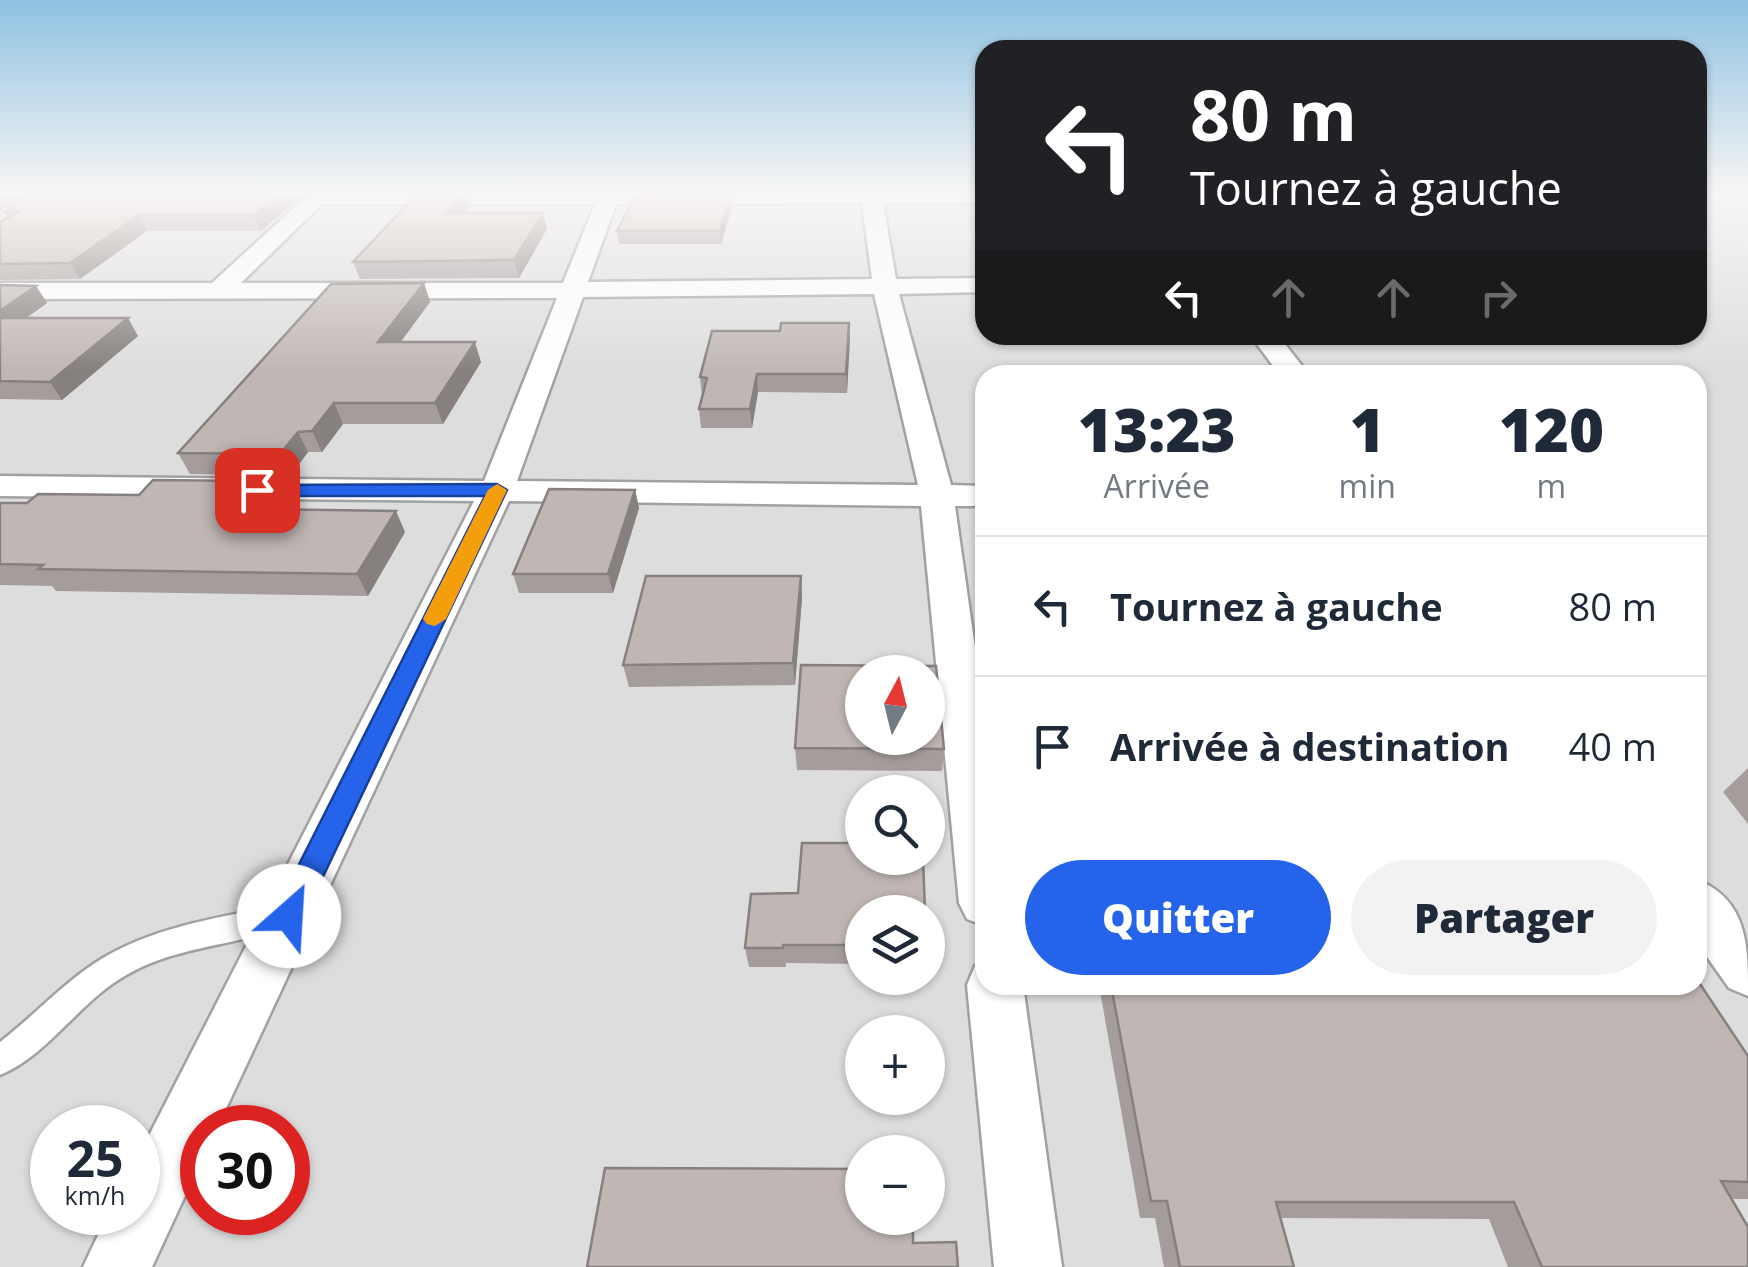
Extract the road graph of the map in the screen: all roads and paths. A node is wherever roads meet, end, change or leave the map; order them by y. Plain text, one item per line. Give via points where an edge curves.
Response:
1 (257, 254) edge
2 (588, 254) edge
3 (881, 254) edge
4 (975, 284) edge
5 (886, 286) junction
6 (219, 290) junction
7 (575, 290) junction
8 (0, 291) edge
9 (1272, 345) edge
10 (1287, 365) edge
11 (0, 486) edge
12 (497, 490) junction
13 (937, 496) junction
14 (975, 496) edge
15 (975, 818) edge
16 (289, 916) junction
17 (1707, 916) edge
18 (1748, 970) edge
19 (995, 995) edge
20 (0, 1060) edge
21 (117, 1267) edge
22 (1028, 1267) edge

1 - 6 street
2 - 7 street
3 - 5 street
4 - 5 street
5 - 7 street
5 - 13 street
6 - 7 street
6 - 8 street
7 - 12 street
9 - 10 street
11 - 12 street
12 - 13 street
12 - 16 street
13 - 14 street
13 - 15 street
16 - 20 lane via 132,956
16 - 21 street
17 - 18 street
19 - 22 street

